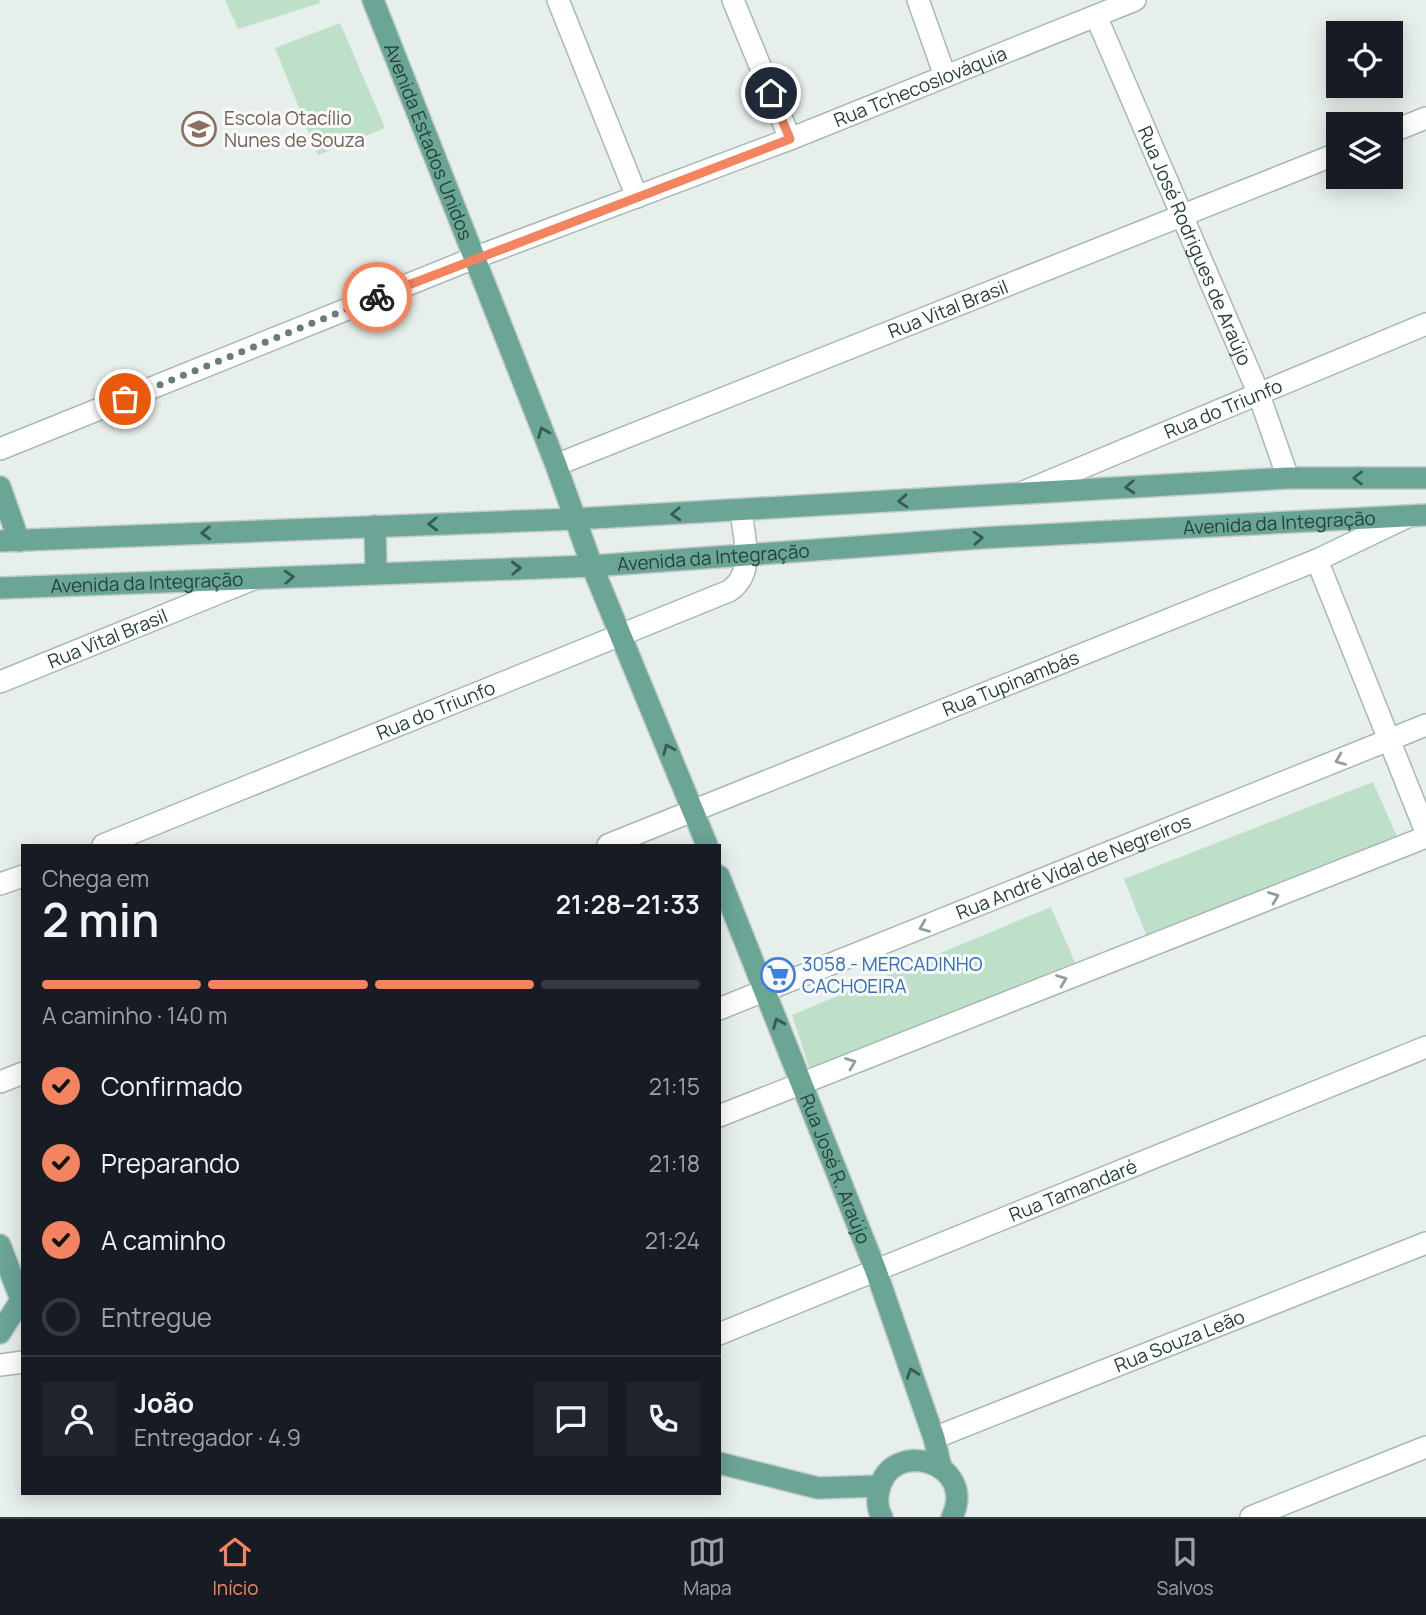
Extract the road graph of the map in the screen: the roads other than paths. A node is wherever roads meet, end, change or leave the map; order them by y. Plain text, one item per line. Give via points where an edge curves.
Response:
1 (373, 0) edge
2 (558, 0) edge
3 (733, 0) edge
4 (918, 0) edge
5 (1135, 0) edge
6 (1096, 16) junction
7 (945, 76) junction
8 (1426, 118) edge
9 (1403, 127) edge
10 (790, 139) junction
11 (1326, 158) edge
12 (637, 197) junction
13 (1181, 216) junction
14 (474, 258) junction
15 (1426, 324) edge
16 (1258, 392) junction
17 (0, 449) edge
18 (556, 465) junction
19 (1288, 478) junction
20 (1426, 478) edge
21 (0, 487) edge
22 (1020, 493) junction
23 (741, 511) junction
24 (1418, 515) edge
25 (575, 520) junction
26 (375, 526) junction
27 (9, 541) edge
28 (745, 556) junction
29 (1317, 560) junction
30 (592, 566) junction
31 (376, 572) junction
32 (251, 580) junction
33 (0, 587) edge
34 (622, 638) junction
35 (0, 681) edge
36 (1426, 725) edge
37 (1388, 740) junction
38 (694, 812) junction
39 (1426, 835) edge
40 (106, 844) edge
41 (611, 844) edge
42 (707, 844) edge
43 (21, 877) edge
44 (721, 881) edge
45 (0, 884) edge
46 (765, 991) junction
47 (721, 1008) edge
48 (1426, 1047) edge
49 (21, 1074) edge
50 (0, 1082) edge
51 (802, 1082) junction
52 (721, 1115) edge
53 (1426, 1243) edge
54 (0, 1245) edge
55 (876, 1271) junction
56 (15, 1298) edge
57 (0, 1333) edge
58 (721, 1333) edge
59 (21, 1362) edge
60 (0, 1365) edge
61 (934, 1438) junction
62 (1426, 1447) edge
63 (721, 1464) edge
64 (941, 1467) junction
65 (879, 1486) junction
66 (961, 1515) edge
67 (882, 1517) edge
68 (1251, 1517) edge

1 - 14 main road, Avenida Estados Unidos
2 - 12 street
3 - 10 street
4 - 7 street
5 - 6 street, Rua Tchecoslováquia
6 - 7 street, Rua Tchecoslováquia
6 - 13 street, Rua José Rodrigues de Araújo
7 - 10 street, Rua Tchecoslováquia
8 - 9 street
10 - 12 street, Rua Tchecoslováquia
11 - 13 street, Rua Vital Brasil
12 - 14 street, Rua Tchecoslováquia
13 - 16 street, Rua José Rodrigues de Araújo
13 - 18 street, Rua Vital Brasil
14 - 17 street, Rua Tchecoslováquia
18 -> 14 main road, Avenida Estados Unidos
15 - 16 street, Rua do Triunfo
16 - 19 street, Rua José Rodrigues de Araújo
16 - 22 street, Rua do Triunfo
18 - 25 main road, Avenida Estados Unidos
20 -> 19 main road, Avenida da Integração
19 -> 22 main road, Avenida da Integração
21 - 27 main road
22 -> 23 main road, Avenida da Integração
23 -> 25 main road, Avenida da Integração
23 - 28 street
28 -> 24 main road, Avenida da Integração via 981,538
24 - 29 street, Rua Tupinambás
25 -> 26 main road, Avenida da Integração
25 - 30 main road, Avenida Estados Unidos
26 -> 27 main road, Avenida da Integração
26 - 31 main road
28 - 30 main road, Avenida da Integração
28 - 34 street, Rua do Triunfo via 744,579 735,587
29 - 37 street
29 - 38 street, Rua Tupinambás
31 -> 30 main road, Avenida da Integração
30 - 34 main road
32 -> 31 main road, Avenida da Integração
32 - 33 main road, Avenida da Integração
32 - 35 street, Rua Vital Brasil
38 -> 34 main road
34 - 40 street, Rua do Triunfo
36 - 37 street, Rua André Vidal de Negreiros
37 - 39 street
37 -> 46 street, Rua André Vidal de Negreiros
38 - 41 street, Rua Tupinambás
38 - 42 main road
51 -> 39 street
43 - 45 street
44 - 46 main road, Rua José R. Araújo
46 - 47 street, Rua André Vidal de Negreiros
51 -> 46 main road, Rua José R. Araújo
48 - 55 street, Rua Tamandaré
49 - 50 street
51 - 52 street
51 - 55 main road, Rua José R. Araújo
53 - 61 street, Rua Souza Leão
54 - 56 main road
55 - 58 street, Rua Tamandaré
61 -> 55 main road, Rua José R. Araújo
56 - 57 main road
59 - 60 street
61 - 64 main road, Rua José R. Araújo
62 - 68 street
63 - 65 main road via 818,1488
64 - 65 main road via 909,1461 891,1470
64 - 66 main road, Rua José R. Araújo via 955,1487
65 - 67 main road

